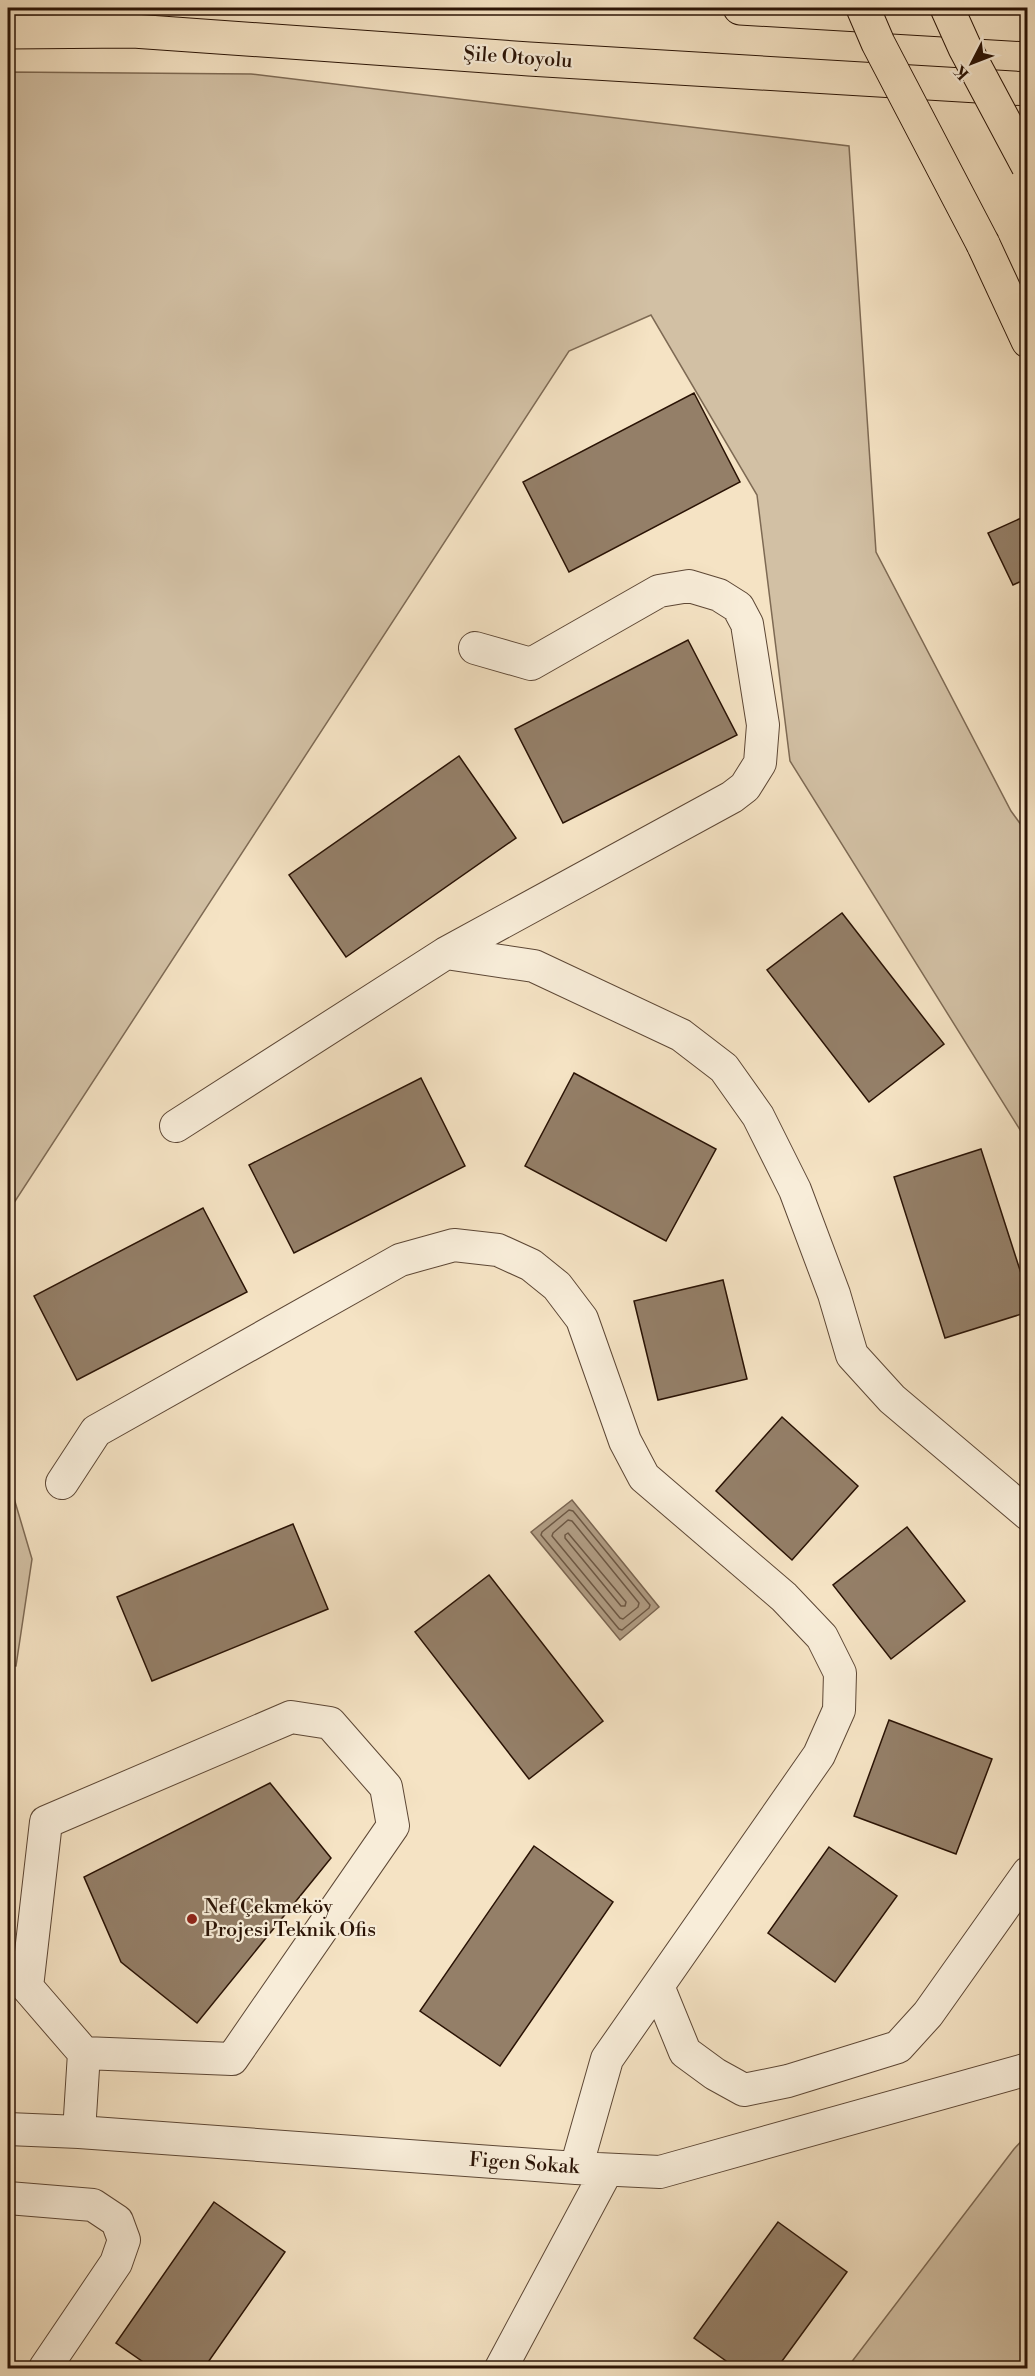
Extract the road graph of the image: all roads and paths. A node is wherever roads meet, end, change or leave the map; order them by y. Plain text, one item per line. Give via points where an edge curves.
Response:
1 (740, 8) edge
2 (863, 8) edge
3 (947, 8) edge
4 (1028, 25) edge
5 (8, 32) edge
6 (1028, 89) edge
7 (1028, 166) edge
8 (983, 244) junction
9 (1028, 315) edge
10 (1028, 340) edge
11 (475, 648) dead end
12 (446, 953) junction
13 (176, 1126) dead end
14 (62, 1482) dead end
15 (1028, 1514) edge
16 (1028, 1873) edge
17 (17, 1984) edge
18 (658, 1986) junction
19 (84, 2053) junction
20 (1028, 2069) edge
21 (8, 2129) edge
22 (79, 2132) junction
23 (576, 2168) junction
24 (607, 2170) junction
25 (8, 2198) edge
26 (45, 2368) edge
27 (501, 2368) edge

1 - 4 highway
2 - 8 highway, bridge
3 - 7 highway, bridge
5 - 6 highway, Şile Otoyolu via 133,31
8 - 9 highway
8 - 10 highway
11 - 12 street via 531,664 659,591 689,586 719,595 738,607 747,624 763,725 760,763 745,787 732,797
12 - 13 street
12 - 15 street via 534,966 681,1035 724,1068 758,1116 795,1190 852,1355 892,1399
14 - 18 street via 96,1431 400,1260 454,1245 498,1250 531,1265 557,1286 582,1319 625,1441 644,1477 784,1597 822,1637 840,1673 839,1710 819,1755
16 - 18 street via 928,2014 898,2047 744,2090 685,2052
17 - 19 street
17 - 19 street via 46,1822 291,1718 330,1723 386,1787 393,1826 232,2059
18 - 23 street via 607,2059
19 - 22 street
20 - 24 street, Figen Sokak via 660,2172
21 - 22 street, Figen Sokak
22 - 23 street, Figen Sokak
23 - 24 street, Figen Sokak
24 - 27 street
25 - 26 street via 93,2205 117,2221 124,2240 116,2263

